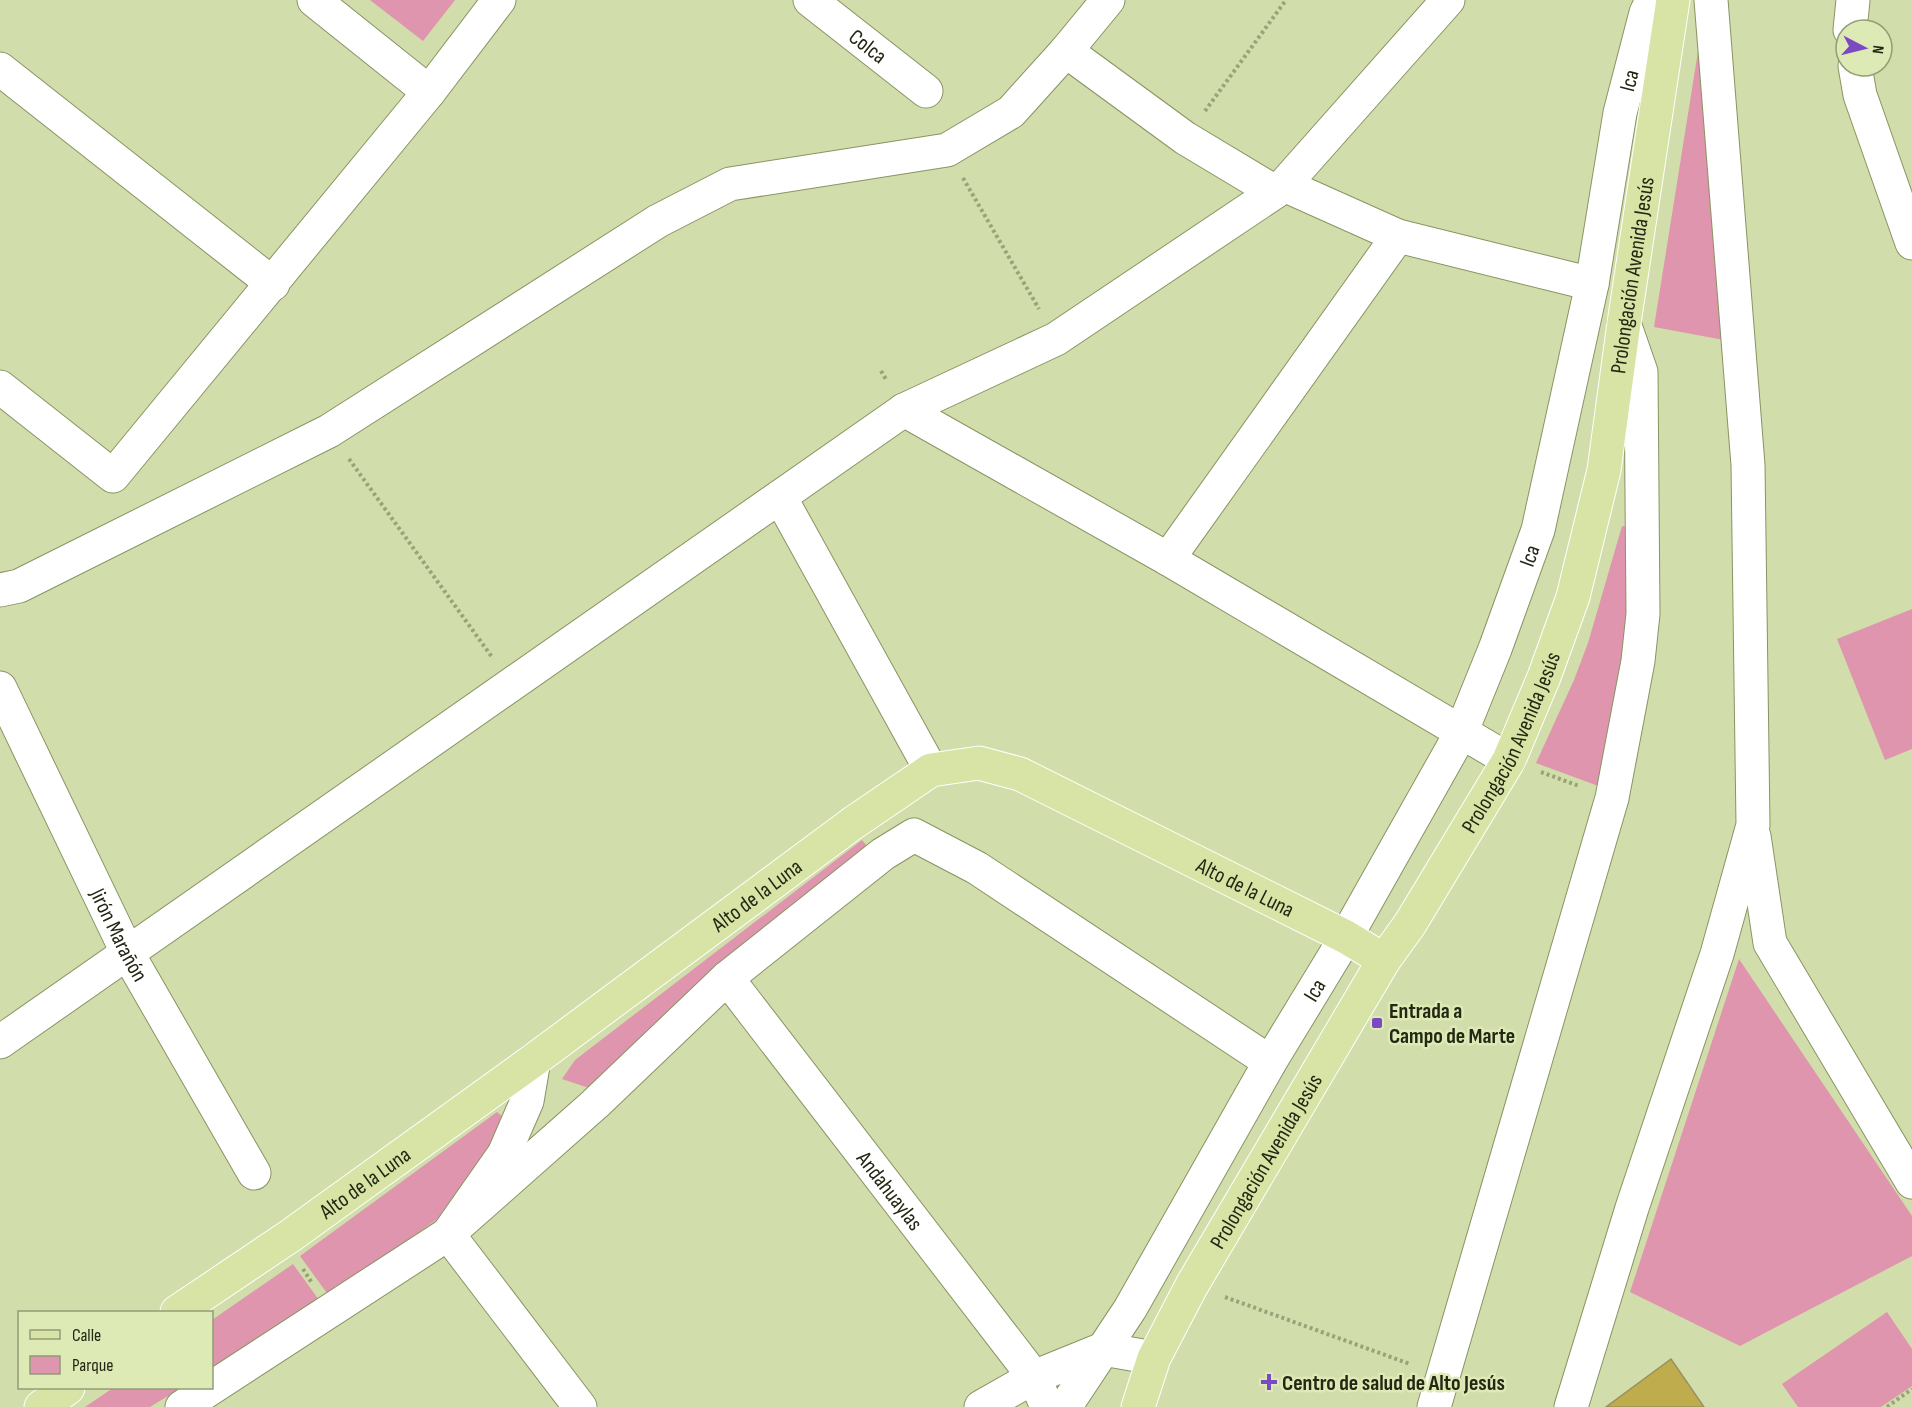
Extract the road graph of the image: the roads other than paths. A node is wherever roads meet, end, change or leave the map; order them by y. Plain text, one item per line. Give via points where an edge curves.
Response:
1 (314, 0) edge
2 (499, 0) edge
3 (810, 0) edge
4 (1108, 0) edge
5 (1448, 0) edge
6 (1652, 0) edge
7 (1673, 0) edge
8 (1711, 0) edge
9 (1853, 0) edge
10 (1851, 18) edge
11 (1066, 51) junction
12 (0, 69) edge
13 (1858, 78) edge
14 (926, 91) dead end
15 (429, 92) junction
16 (1279, 189) junction
17 (1398, 236) junction
18 (1912, 243) edge
19 (273, 284) junction
20 (1592, 284) junction
21 (1624, 323) junction
22 (0, 387) edge
23 (904, 410) junction
24 (780, 497) junction
25 (1168, 559) junction
26 (0, 590) edge
27 (0, 688) edge
28 (1461, 733) junction
29 (1509, 760) junction
30 (931, 770) junction
31 (1753, 825) junction
32 (1346, 937) junction
33 (128, 954) junction
34 (1384, 960) junction
35 (727, 978) junction
36 (0, 1042) edge
37 (534, 1060) junction
38 (1270, 1062) junction
39 (254, 1173) dead end
40 (1912, 1182) edge
41 (448, 1234) junction
42 (178, 1311) edge
43 (1103, 1349) junction
44 (1154, 1358) junction
45 (1034, 1377) junction
46 (213, 1387) edge
47 (67, 1389) edge
48 (210, 1389) edge
49 (41, 1407) edge
50 (182, 1407) edge
51 (579, 1407) edge
52 (981, 1407) edge
53 (1047, 1407) edge
54 (1065, 1407) edge
55 (1138, 1407) edge
56 (1434, 1407) edge
57 (1571, 1407) edge

1 - 15 street
2 - 15 street
3 - 14 street, Colca
4 - 11 street
5 - 16 street
6 - 20 street, Ica via 1620,113
7 - 21 main road, Prolongación Avenida Jesús
8 - 31 street via 1748,465
9 - 10 street
11 - 16 street via 1185,138
11 - 26 street via 1011,112 947,150 730,184 658,221 328,431 19,586
12 - 19 street
13 - 18 street
15 - 19 street
16 - 17 street
16 - 23 street via 1056,339
17 - 20 street
17 - 25 street
19 - 22 street via 113,476
20 - 28 street, Ica via 1538,530
21 - 29 main road, Prolongación Avenida Jesús via 1604,471 1573,597
21 - 56 street via 1641,372 1643,614 1638,661 1612,798
23 - 24 street
23 - 25 street
24 - 30 street
24 - 33 street
25 - 28 street
27 - 33 street, Jirón Marañón
28 - 29 street
28 - 32 street, Ica
29 - 34 main road, Prolongación Avenida Jesús
30 - 32 main road, Alto de la Luna via 979,764 1020,774
30 - 37 main road, Alto de la Luna via 853,823
31 - 40 street via 1770,943
31 - 57 street via 1717,954
32 - 34 main road, Alto de la Luna
32 - 38 street, Ica
33 - 36 street
33 - 39 street, Jirón Marañón
34 - 44 main road, Prolongación Avenida Jesús via 1203,1265
35 - 38 street via 883,854 914,835 977,868
35 - 41 street via 595,1104
35 - 45 street, Andahuaylas
37 - 41 street via 527,1101 504,1154
37 - 42 main road, Alto de la Luna via 290,1236
38 - 43 street, Ica via 1130,1309
41 - 46 street
41 - 51 street
43 - 44 street
43 - 45 street
43 - 54 street, Ica
44 - 55 main road, Prolongación Avenida Jesús
45 - 52 street
45 - 53 street, Andahuaylas
47 - 49 main road
48 - 50 street

